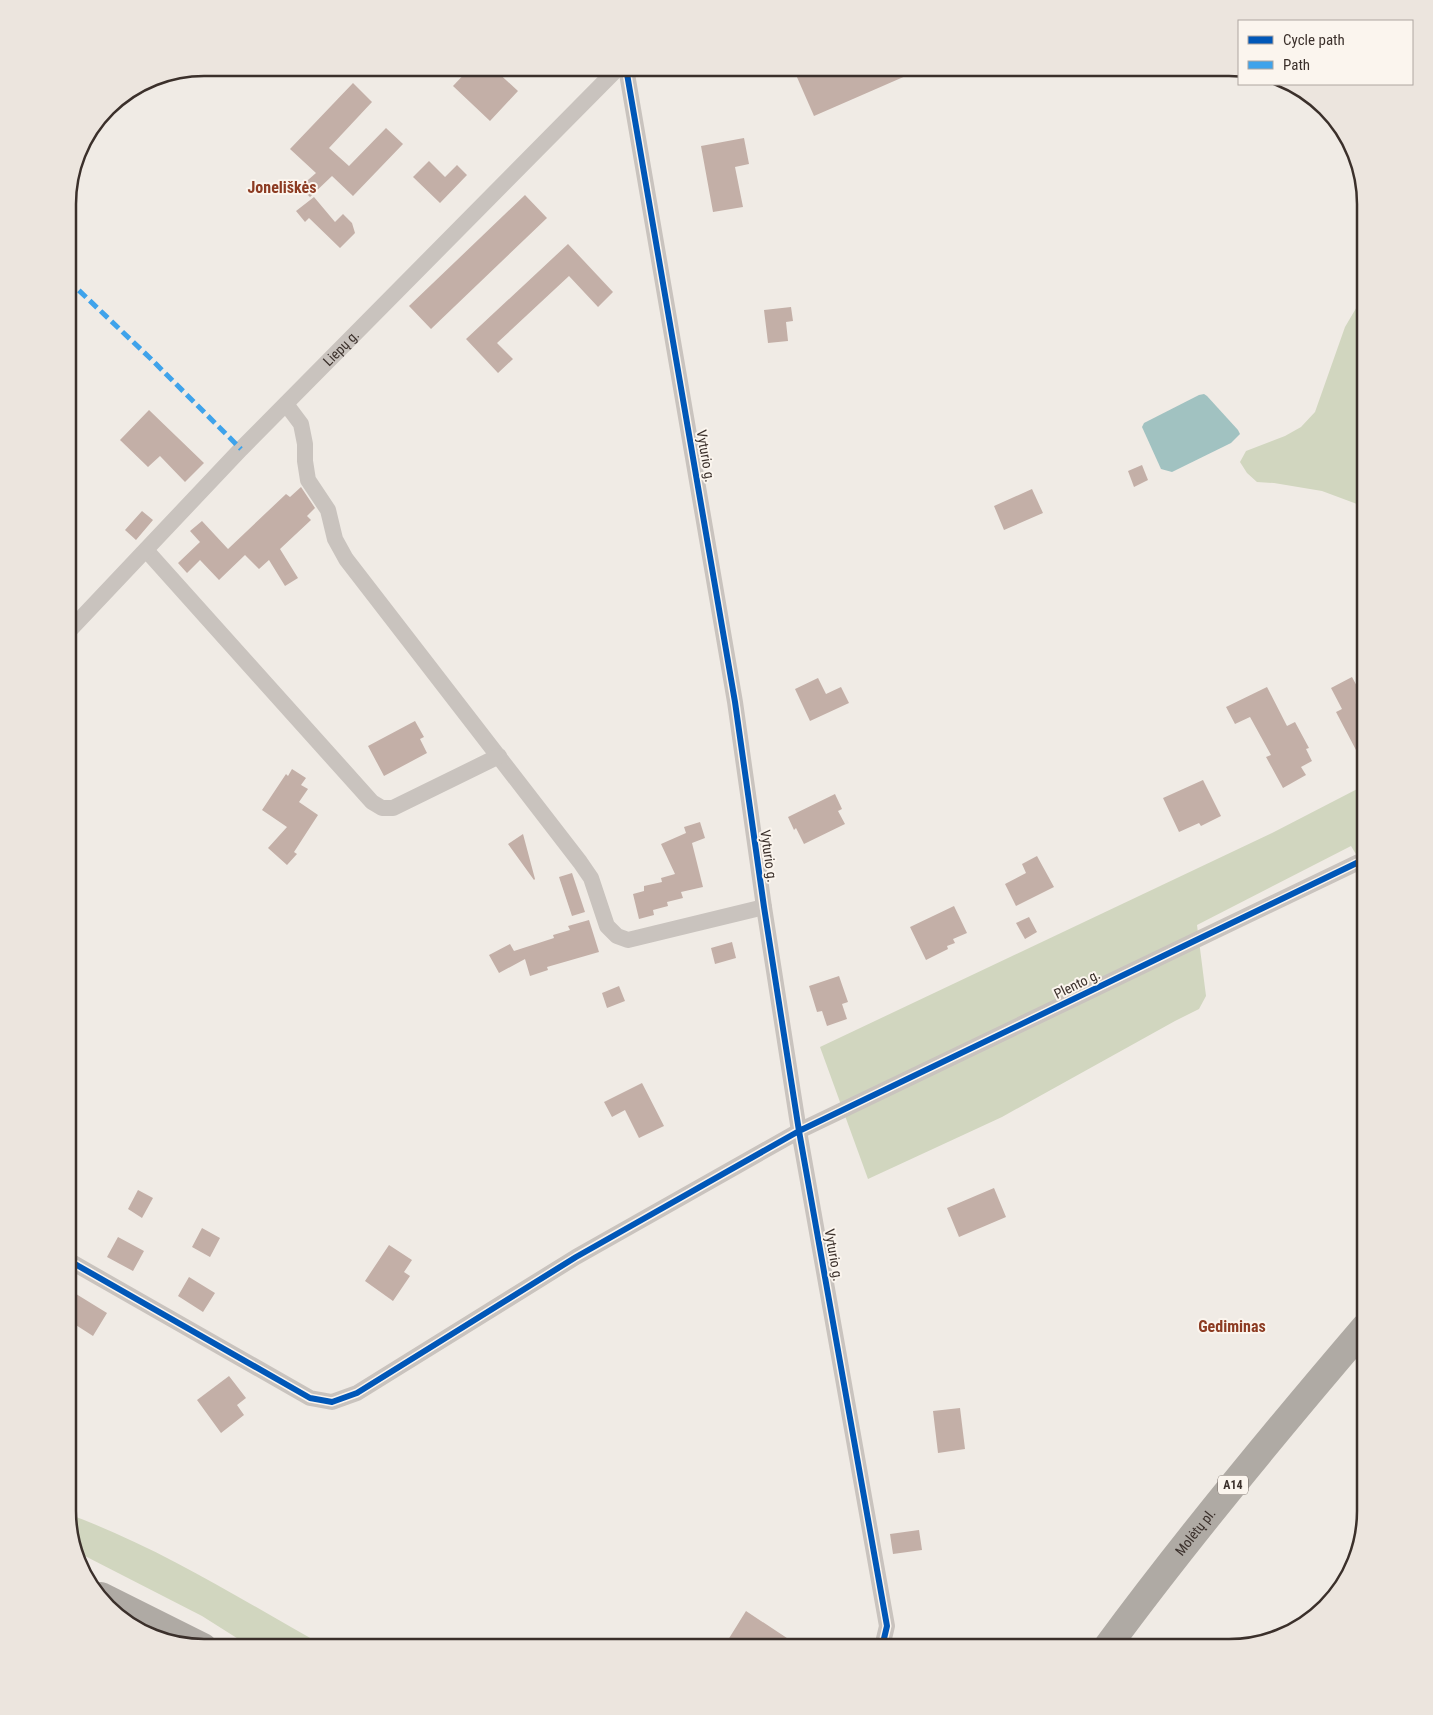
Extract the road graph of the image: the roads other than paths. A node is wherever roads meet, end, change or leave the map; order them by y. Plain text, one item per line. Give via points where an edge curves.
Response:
1 (610, 76) edge
2 (627, 76) edge
3 (286, 404) junction
4 (146, 550) junction
5 (77, 623) edge
6 (498, 756) junction
7 (1357, 863) edge
8 (764, 906) junction
9 (799, 1131) junction
10 (76, 1265) edge
11 (1357, 1337) edge
12 (118, 1605) edge
13 (127, 1613) edge
14 (141, 1616) junction
15 (182, 1637) edge
16 (884, 1639) edge
17 (1114, 1639) edge

1 - 3 street, Liepų g.
2 - 8 street, Vyturio g. via 735,702
3 - 4 street, Liepų g.
3 - 6 street via 301,424 308,480 328,510 335,539 346,559
4 - 5 street, Liepų g.
4 - 6 street via 372,802 382,808 393,808
6 - 8 street via 591,878 607,926 617,936 628,940
7 - 9 street, Plento g.
8 - 9 street, Vyturio g.
9 - 10 street, Plento g. via 576,1257 357,1393 332,1402 310,1398
9 - 16 street, Vyturio g. via 887,1626
11 - 17 highway, Molėtų pl. / A14 via 1171,1562
12 - 14 highway
13 - 14 street
14 - 15 highway

